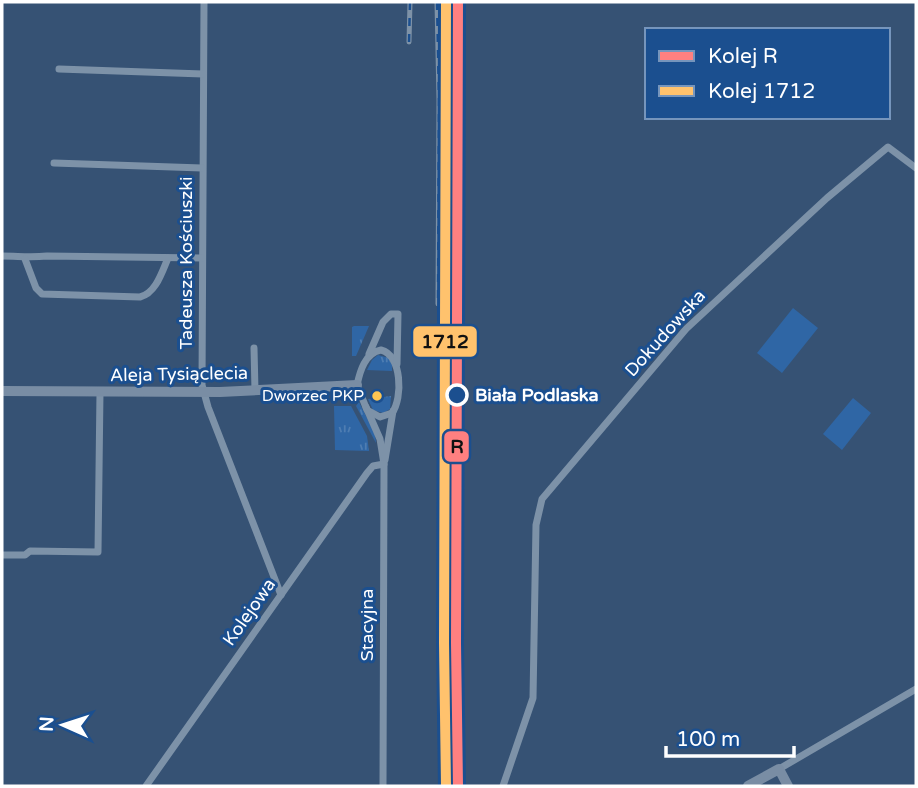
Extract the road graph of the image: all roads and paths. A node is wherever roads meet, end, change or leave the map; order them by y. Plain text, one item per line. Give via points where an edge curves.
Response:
1 (204, 2) edge
2 (59, 69) dead end
3 (203, 74) junction
4 (54, 163) dead end
5 (202, 168) junction
6 (916, 169) edge
7 (2, 256) edge
8 (169, 258) junction
9 (202, 258) junction
10 (25, 259) junction
11 (254, 348) dead end
12 (367, 358) junction
13 (397, 365) junction
14 (356, 385) junction
15 (2, 391) edge
16 (255, 391) junction
17 (100, 392) junction
18 (203, 393) junction
19 (366, 407) junction
20 (393, 411) junction
21 (384, 464) junction
22 (2, 555) edge
23 (281, 595) junction
24 (916, 689) edge
25 (779, 769) junction
26 (146, 786) edge
27 (383, 786) edge
28 (503, 786) edge
29 (748, 786) edge
30 (788, 786) edge

1 - 3 street, Tadeusza Kościuszki
2 - 3 street
3 - 5 street, Tadeusza Kościuszki
4 - 5 street
5 - 9 street, Tadeusza Kościuszki
6 - 28 street, Dokudowska via 888,147 827,198 686,329 542,499 536,525 534,698
7 - 10 street
8 - 9 street
8 - 10 street
8 - 10 street via 153,290 140,297 42,295
9 - 18 street, Tadeusza Kościuszki
11 - 16 street
12 - 13 street via 383,351 392,355
12 - 13 street via 385,319 397,314
12 - 14 street
13 - 20 street
14 - 16 street, Aleja Tysiąclecia
14 - 19 street
15 - 17 street, Aleja Tysiąclecia
16 - 18 street, Aleja Tysiąclecia
17 - 18 street, Aleja Tysiąclecia
17 - 22 street via 98,552
18 - 23 street, Tadeusza Kościuszki
19 - 20 street via 380,417
19 - 21 street, Stacyjna via 380,439
20 - 21 street, Stacyjna
21 - 23 street, Kolejowa via 370,469
21 - 27 street, Stacyjna
23 - 26 street, Kolejowa
24 - 25 street
25 - 29 street
25 - 30 street

